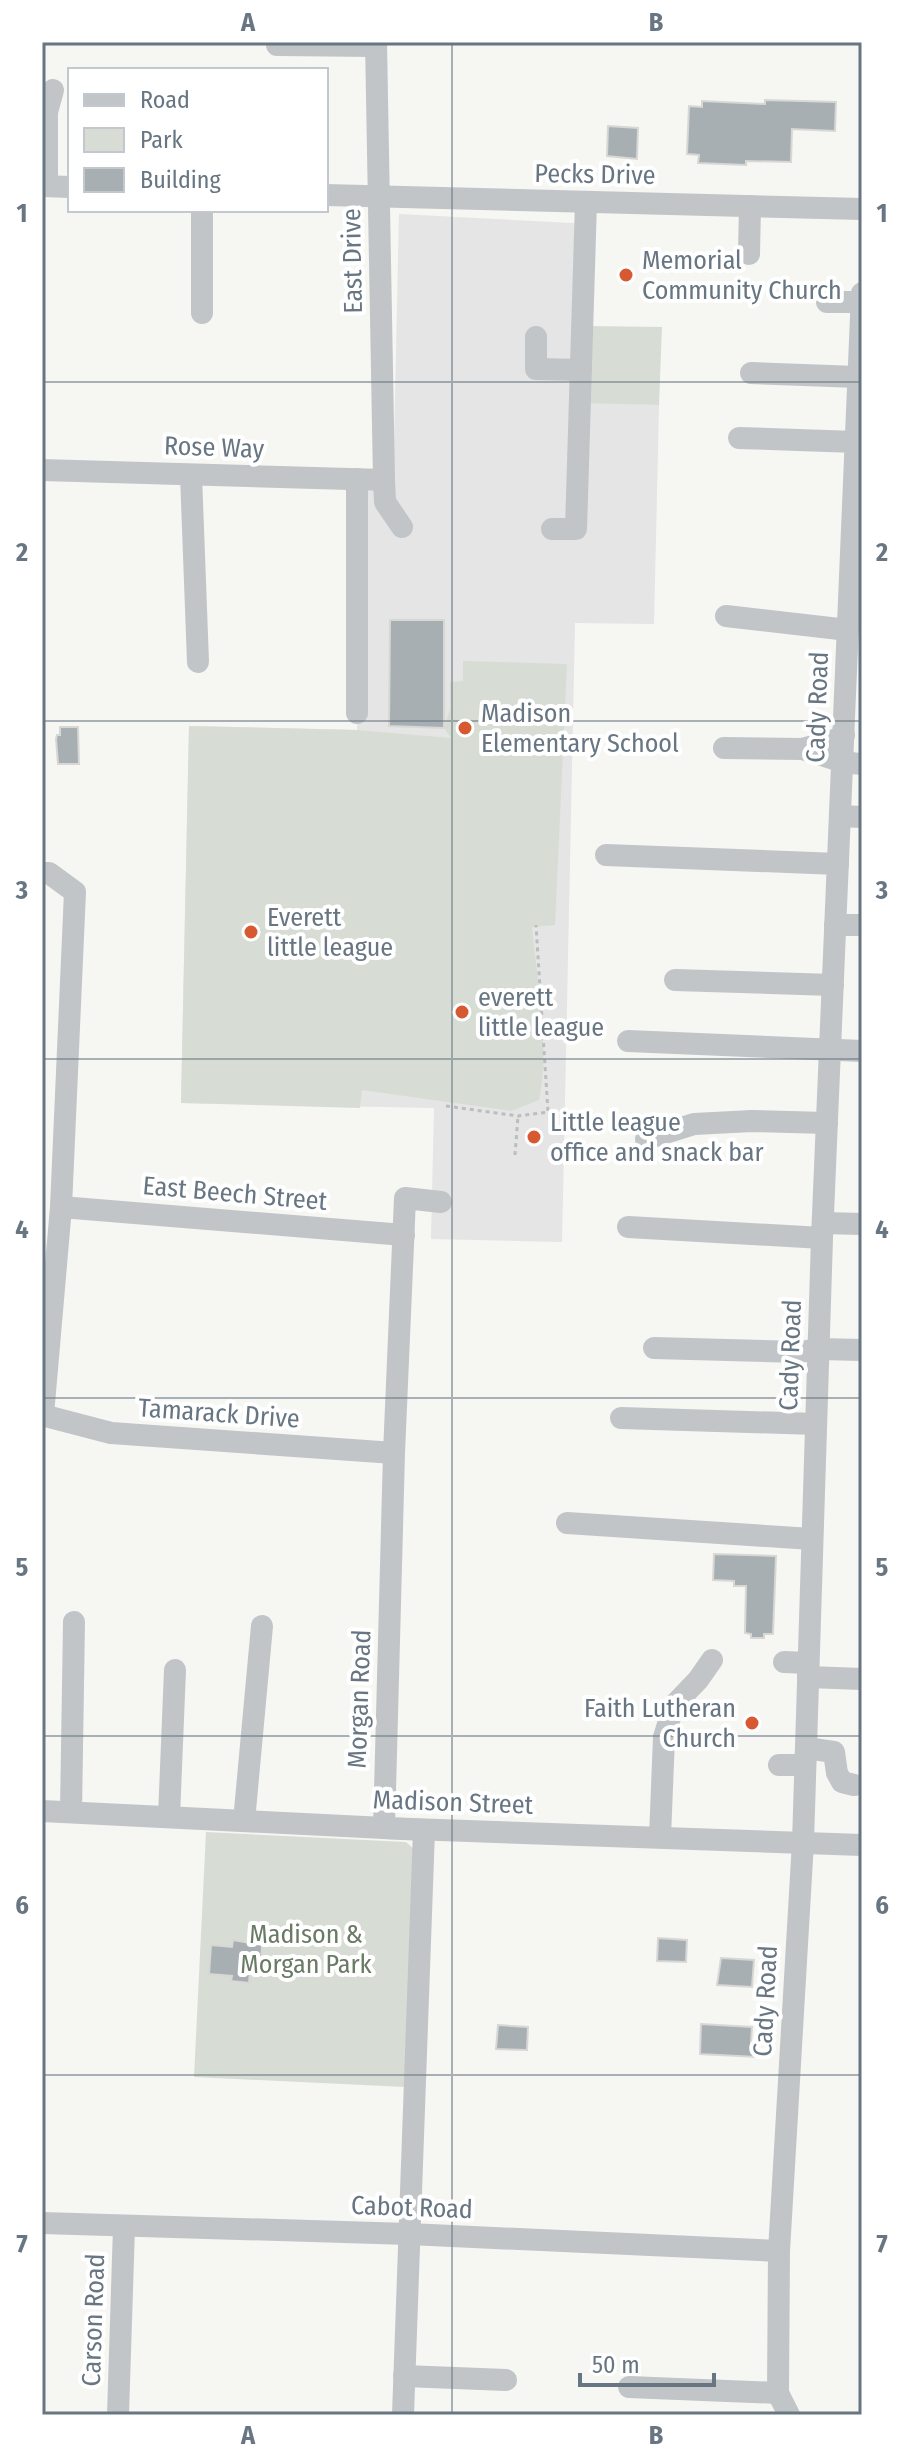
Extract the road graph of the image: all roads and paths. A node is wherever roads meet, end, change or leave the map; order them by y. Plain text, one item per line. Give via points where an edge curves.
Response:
1 (376, 44) edge
2 (277, 45) dead end
3 (53, 90) dead end
4 (44, 186) edge
5 (68, 187) edge
6 (328, 195) edge
7 (379, 197) junction
8 (586, 202) junction
9 (750, 206) junction
10 (862, 209) edge
11 (202, 212) edge
12 (749, 254) dead end
13 (862, 293) edge
14 (827, 302) dead end
15 (862, 302) edge
16 (202, 313) dead end
17 (536, 337) dead end
18 (581, 370) junction
19 (751, 373) dead end
20 (858, 377) junction
21 (858, 430) edge
22 (739, 438) dead end
23 (42, 470) edge
24 (191, 475) junction
25 (357, 479) junction
26 (384, 480) junction
27 (858, 491) edge
28 (402, 527) dead end
29 (552, 529) dead end
30 (726, 616) dead end
31 (852, 635) edge
32 (198, 662) dead end
33 (854, 702) edge
34 (357, 713) dead end
35 (844, 735) junction
36 (724, 748) dead end
37 (802, 749) junction
38 (852, 764) edge
39 (851, 816) edge
40 (606, 855) dead end
41 (838, 864) junction
42 (42, 873) edge
43 (536, 925) dead end
44 (835, 925) junction
45 (862, 925) edge
46 (675, 980) dead end
47 (833, 985) junction
48 (628, 1041) dead end
49 (830, 1050) junction
50 (862, 1051) edge
51 (446, 1106) dead end
52 (518, 1116) junction
53 (827, 1123) junction
54 (52, 1139) edge
55 (646, 1139) dead end
56 (515, 1155) dead end
57 (441, 1202) dead end
58 (61, 1207) junction
59 (862, 1224) edge
60 (628, 1227) dead end
61 (823, 1230) junction
62 (404, 1235) junction
63 (654, 1348) dead end
64 (819, 1349) junction
65 (862, 1350) edge
66 (43, 1415) edge
67 (621, 1418) dead end
68 (816, 1424) junction
69 (394, 1453) junction
70 (567, 1523) dead end
71 (812, 1539) junction
72 (74, 1622) dead end
73 (262, 1626) dead end
74 (712, 1660) dead end
75 (784, 1662) dead end
76 (175, 1670) dead end
77 (808, 1670) junction
78 (862, 1679) edge
79 (805, 1756) junction
80 (779, 1765) dead end
81 (854, 1785) dead end
82 (42, 1811) edge
83 (71, 1812) junction
84 (169, 1817) junction
85 (244, 1821) junction
86 (384, 1828) junction
87 (660, 1837) junction
88 (803, 1842) junction
89 (862, 1845) edge
90 (42, 2223) edge
91 (124, 2227) junction
92 (409, 2234) junction
93 (779, 2251) junction
94 (404, 2376) junction
95 (506, 2380) dead end
96 (629, 2387) dead end
97 (778, 2393) junction
98 (118, 2415) edge
99 (403, 2415) edge
100 (789, 2415) edge

1 - 2 street
1 - 7 street, East Drive
3 - 4 street
4 - 5 street
6 - 7 street, Pecks Drive
7 - 8 street, Pecks Drive
7 - 26 street, East Drive
8 - 9 street, Pecks Drive
8 - 18 street
9 - 10 street, Pecks Drive
9 - 12 street
11 - 16 street
13 - 15 street, Cady Road
14 - 15 street
15 - 20 street, Cady Road
17 - 18 street via 536,369
18 - 29 street via 576,529
19 - 20 street
20 - 21 street, Cady Road
21 - 22 street
21 - 27 street, Cady Road
23 - 24 street, Rose Way
24 - 25 street, Rose Way
24 - 32 street
25 - 26 street, Rose Way
25 - 34 street
26 - 28 street, East Drive via 385,502
27 - 31 street, Cady Road
30 - 31 street
31 - 33 street, Cady Road
33 - 35 street, Cady Road
35 - 37 street
35 - 38 street, Cady Road
36 - 37 street
37 - 38 street
38 - 39 street, Cady Road
39 - 41 street, Cady Road
40 - 41 street
41 - 44 street, Cady Road
42 - 54 street via 75,892
43 - 52 path via 548,1112
44 - 45 street
44 - 47 street, Cady Road
46 - 47 street
47 - 49 street, Cady Road
48 - 49 street
49 - 50 street
49 - 53 street, Cady Road
51 - 52 path
52 - 56 path
53 - 55 street via 694,1124
53 - 61 street, Cady Road
54 - 58 street
57 - 62 street, Morgan Road via 405,1198
58 - 62 street, East Beech Street
58 - 66 street
59 - 61 street
60 - 61 street
61 - 64 street, Cady Road
62 - 69 street, Morgan Road
63 - 64 street
64 - 65 street
64 - 68 street, Cady Road
66 - 69 street, Tamarack Drive via 111,1433
67 - 68 street
68 - 71 street, Cady Road
69 - 86 street, Morgan Road
70 - 71 street
71 - 77 street, Cady Road
72 - 83 street
73 - 85 street
74 - 87 street via 674,1705 664,1737 669,1765
75 - 77 street
76 - 84 street
77 - 78 street
77 - 79 street, Cady Road
79 - 80 street
79 - 81 street via 834,1752 842,1782
79 - 88 street, Cady Road
82 - 83 street, Madison Street
83 - 84 street, Madison Street
84 - 85 street, Madison Street
85 - 86 street, Madison Street
86 - 87 street, Madison Street
86 - 92 street via 424,1830
87 - 88 street, Madison Street
88 - 89 street, Madison Street
88 - 93 street, Cady Road
90 - 91 street, Cabot Road
91 - 92 street, Cabot Road
91 - 98 street, Carson Road
92 - 93 street, Cabot Road
92 - 94 street
93 - 97 street, Cady Road
94 - 95 street
94 - 99 street
96 - 97 street
97 - 100 street, Cady Road

